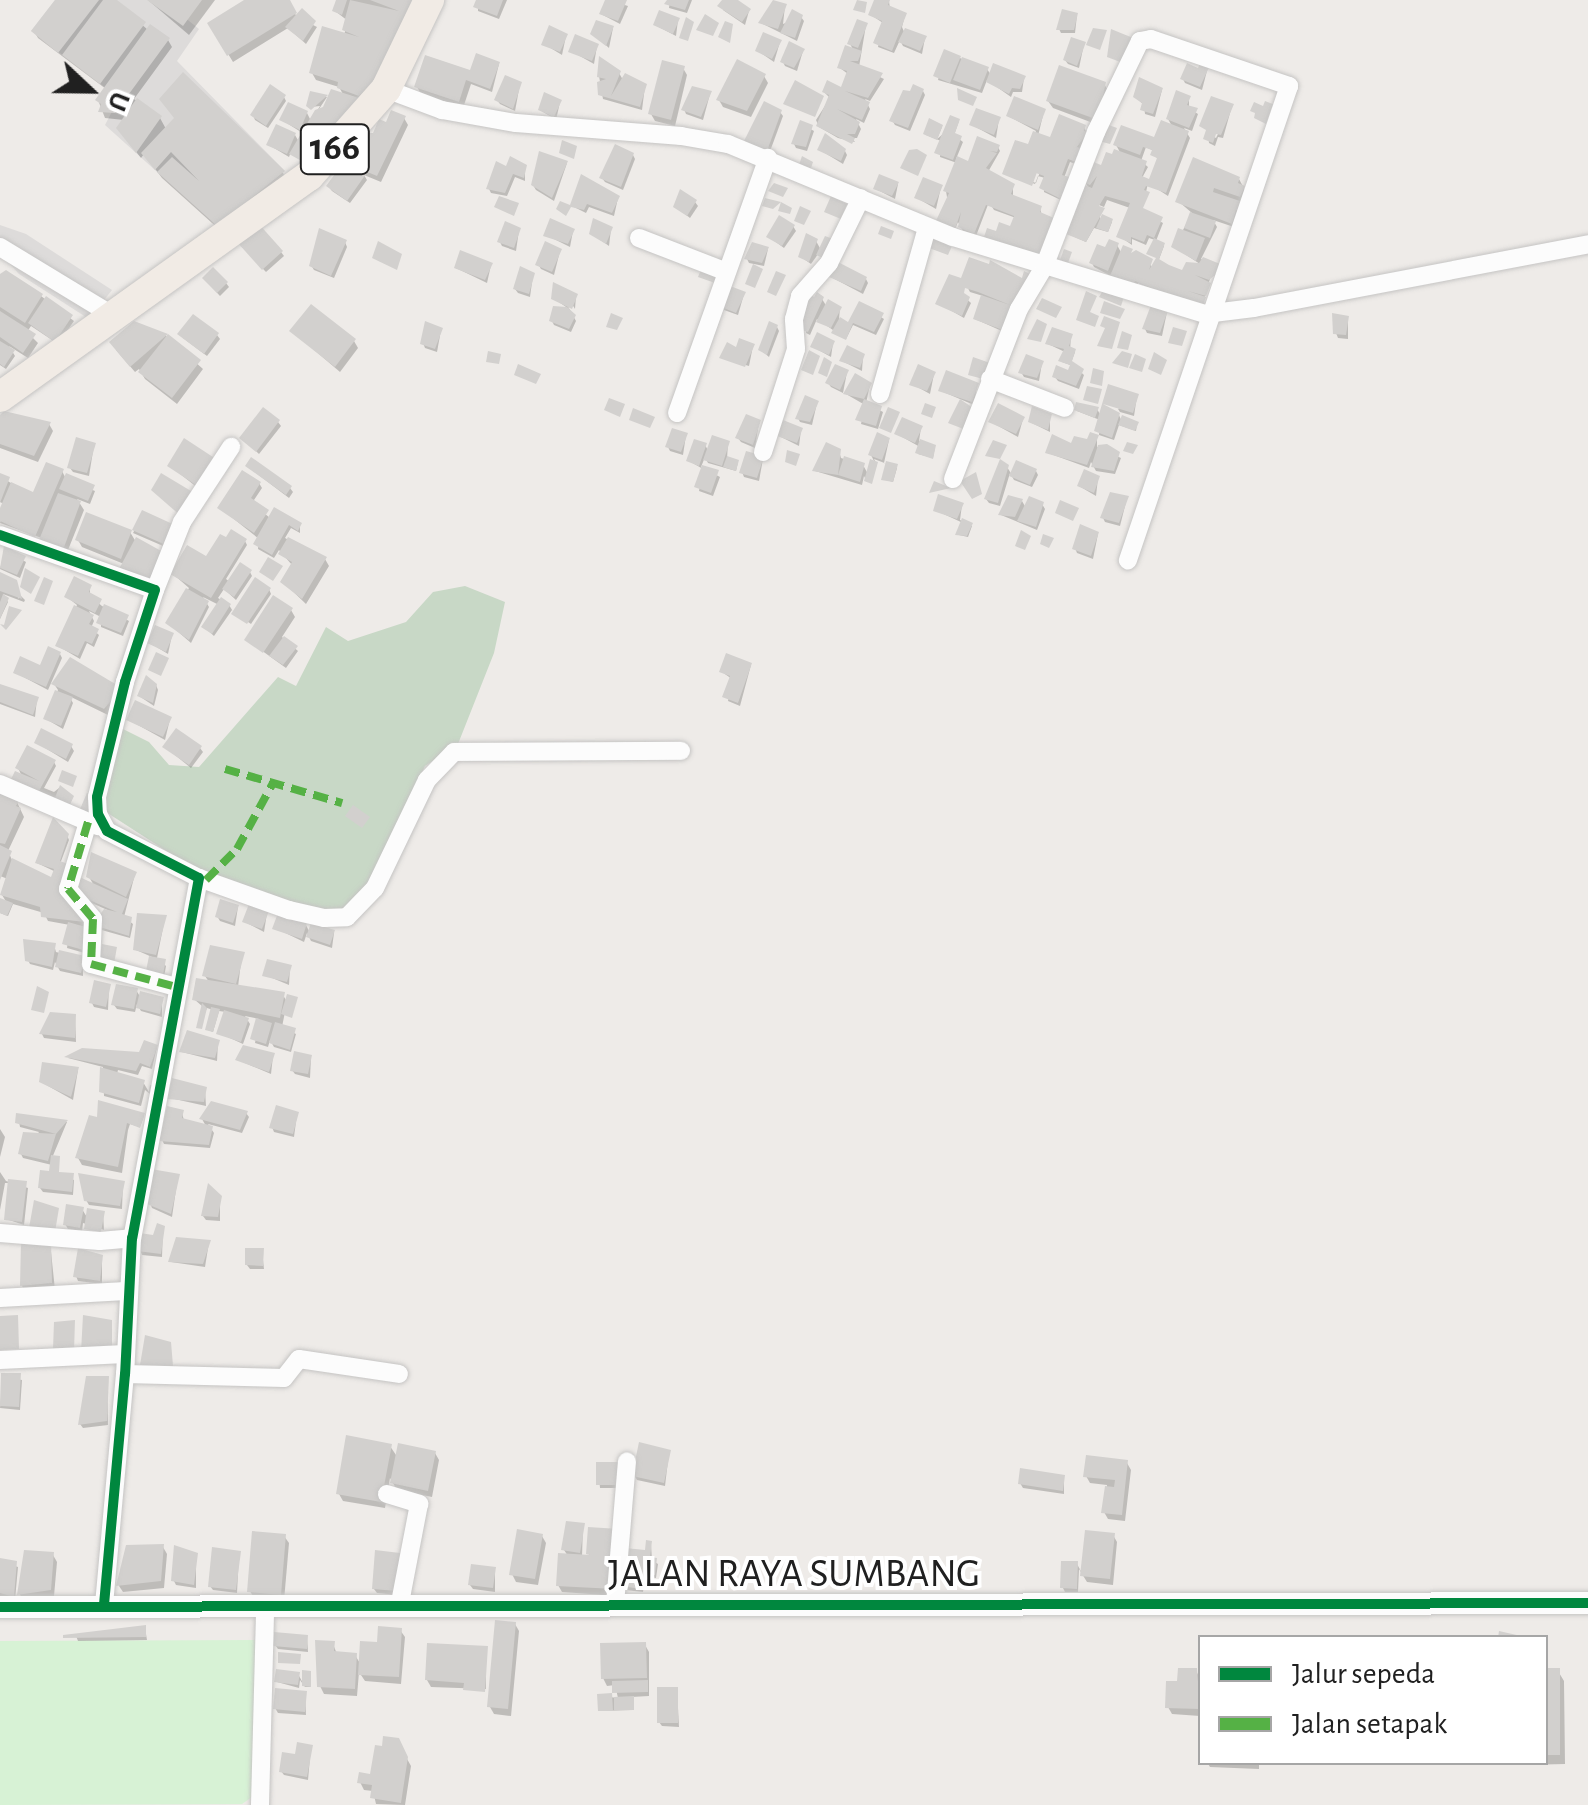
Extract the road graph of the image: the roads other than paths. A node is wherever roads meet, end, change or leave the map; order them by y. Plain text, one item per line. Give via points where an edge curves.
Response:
1 (429, 0) edge
2 (386, 89) junction
3 (768, 158) junction
4 (861, 198) junction
5 (927, 228) junction
6 (639, 238) dead end
7 (1588, 244) edge
8 (0, 247) edge
9 (1044, 267) junction
10 (726, 272) junction
11 (118, 312) junction
12 (1211, 313) junction
13 (990, 379) junction
14 (880, 394) dead end
15 (1, 396) edge
16 (1065, 408) dead end
17 (676, 413) dead end
18 (231, 447) dead end
19 (763, 452) dead end
20 (953, 479) dead end
21 (0, 535) edge
22 (1128, 560) dead end
23 (155, 590) junction
24 (681, 751) dead end
25 (0, 784) edge
26 (88, 822) junction
27 (107, 831) junction
28 (199, 878) junction
29 (176, 986) junction
30 (0, 1234) edge
31 (132, 1238) junction
32 (126, 1290) junction
33 (0, 1298) edge
34 (125, 1354) junction
35 (0, 1360) edge
36 (125, 1374) junction
37 (399, 1374) dead end
38 (627, 1462) dead end
39 (387, 1494) dead end
40 (1588, 1603) edge
41 (400, 1604) junction
42 (615, 1604) junction
43 (104, 1606) junction
44 (0, 1608) edge
45 (265, 1608) junction
46 (260, 1805) edge

1 - 2 main road, 166
2 - 3 street via 471,116 681,136
2 - 11 main road, 166 via 309,176
3 - 4 street
3 - 10 street
4 - 5 street
4 - 19 street via 830,263 800,296 796,349
5 - 9 street
5 - 14 street
6 - 10 street
7 - 12 street
8 - 11 street
9 - 12 street
9 - 12 street via 1135,48 1152,39 1289,86
9 - 13 street
10 - 17 street
11 - 15 main road, 166
12 - 22 street
13 - 16 street
13 - 20 street
18 - 23 street via 182,522
21 - 23 street
23 - 27 street via 97,797
24 - 28 street via 454,752 426,780 375,888 346,916 289,910
25 - 26 street
26 - 27 street
26 - 29 street via 68,890 93,920 91,964
27 - 28 street
28 - 29 street
29 - 31 street
30 - 31 street
31 - 32 street
32 - 33 street
32 - 34 street
34 - 35 street
34 - 36 street
36 - 37 street via 284,1378 299,1359
36 - 43 street
38 - 42 street
39 - 41 street via 419,1504
40 - 42 street, JALAN RAYA SUMBANG
41 - 42 street, JALAN RAYA SUMBANG
41 - 45 street, JALAN RAYA SUMBANG
43 - 44 street, JALAN RAYA SUMBANG
43 - 45 street, JALAN RAYA SUMBANG
45 - 46 street

